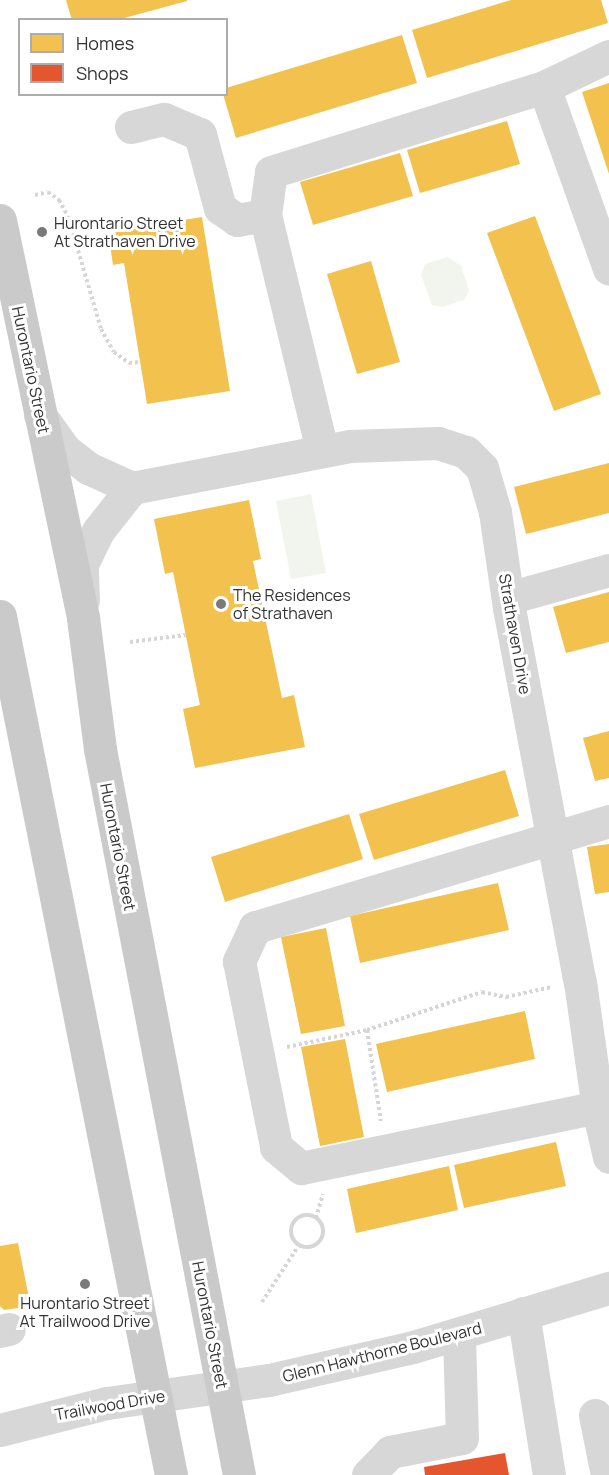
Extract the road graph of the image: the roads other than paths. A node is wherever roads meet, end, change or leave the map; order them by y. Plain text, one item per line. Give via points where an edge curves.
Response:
1 (609, 56) edge
2 (544, 87) junction
3 (130, 126) dead end
4 (265, 215) junction
5 (0, 220) edge
6 (609, 269) edge
7 (40, 415) junction
8 (322, 450) junction
9 (132, 488) junction
10 (609, 570) edge
11 (508, 598) junction
12 (0, 616) edge
13 (83, 618) junction
14 (609, 821) edge
15 (552, 837) junction
16 (604, 1107) edge
17 (609, 1157) edge
18 (609, 1288) edge
19 (523, 1313) junction
20 (459, 1335) junction
21 (222, 1387) junction
22 (158, 1396) junction
23 (595, 1415) dead end
24 (0, 1430) edge
25 (171, 1475) edge
26 (239, 1475) edge
27 (368, 1475) edge
28 (549, 1475) edge
29 (608, 1475) edge

1 - 2 street
2 - 4 street via 271,172
2 - 6 street
3 - 4 street via 164,118 200,134 220,208 237,220
4 - 8 street
5 - 7 main road, Hurontario Street
7 - 9 street via 65,450 80,462
7 - 13 main road, Hurontario Street
8 - 9 street, Strathaven Drive
8 - 11 street, Strathaven Drive via 438,443 466,452 482,468 488,483
9 - 13 street via 98,531 82,564
10 - 11 street
11 - 15 street, Strathaven Drive
12 - 22 main road
13 - 21 main road, Hurontario Street via 100,749
14 - 15 street
15 - 16 street, Strathaven Drive
15 - 16 street via 255,927 239,961 276,1147 301,1168
16 - 17 street, Strathaven Drive
18 - 19 street, Glenn Hawthorne Boulevard
19 - 20 street, Glenn Hawthorne Boulevard
19 - 28 street
20 - 21 street, Glenn Hawthorne Boulevard via 269,1380
20 - 27 street via 462,1438 390,1452
21 - 22 street, Trailwood Drive
21 - 26 main road, Hurontario Street
22 - 24 street, Trailwood Drive via 67,1412
22 - 25 main road
23 - 29 street

